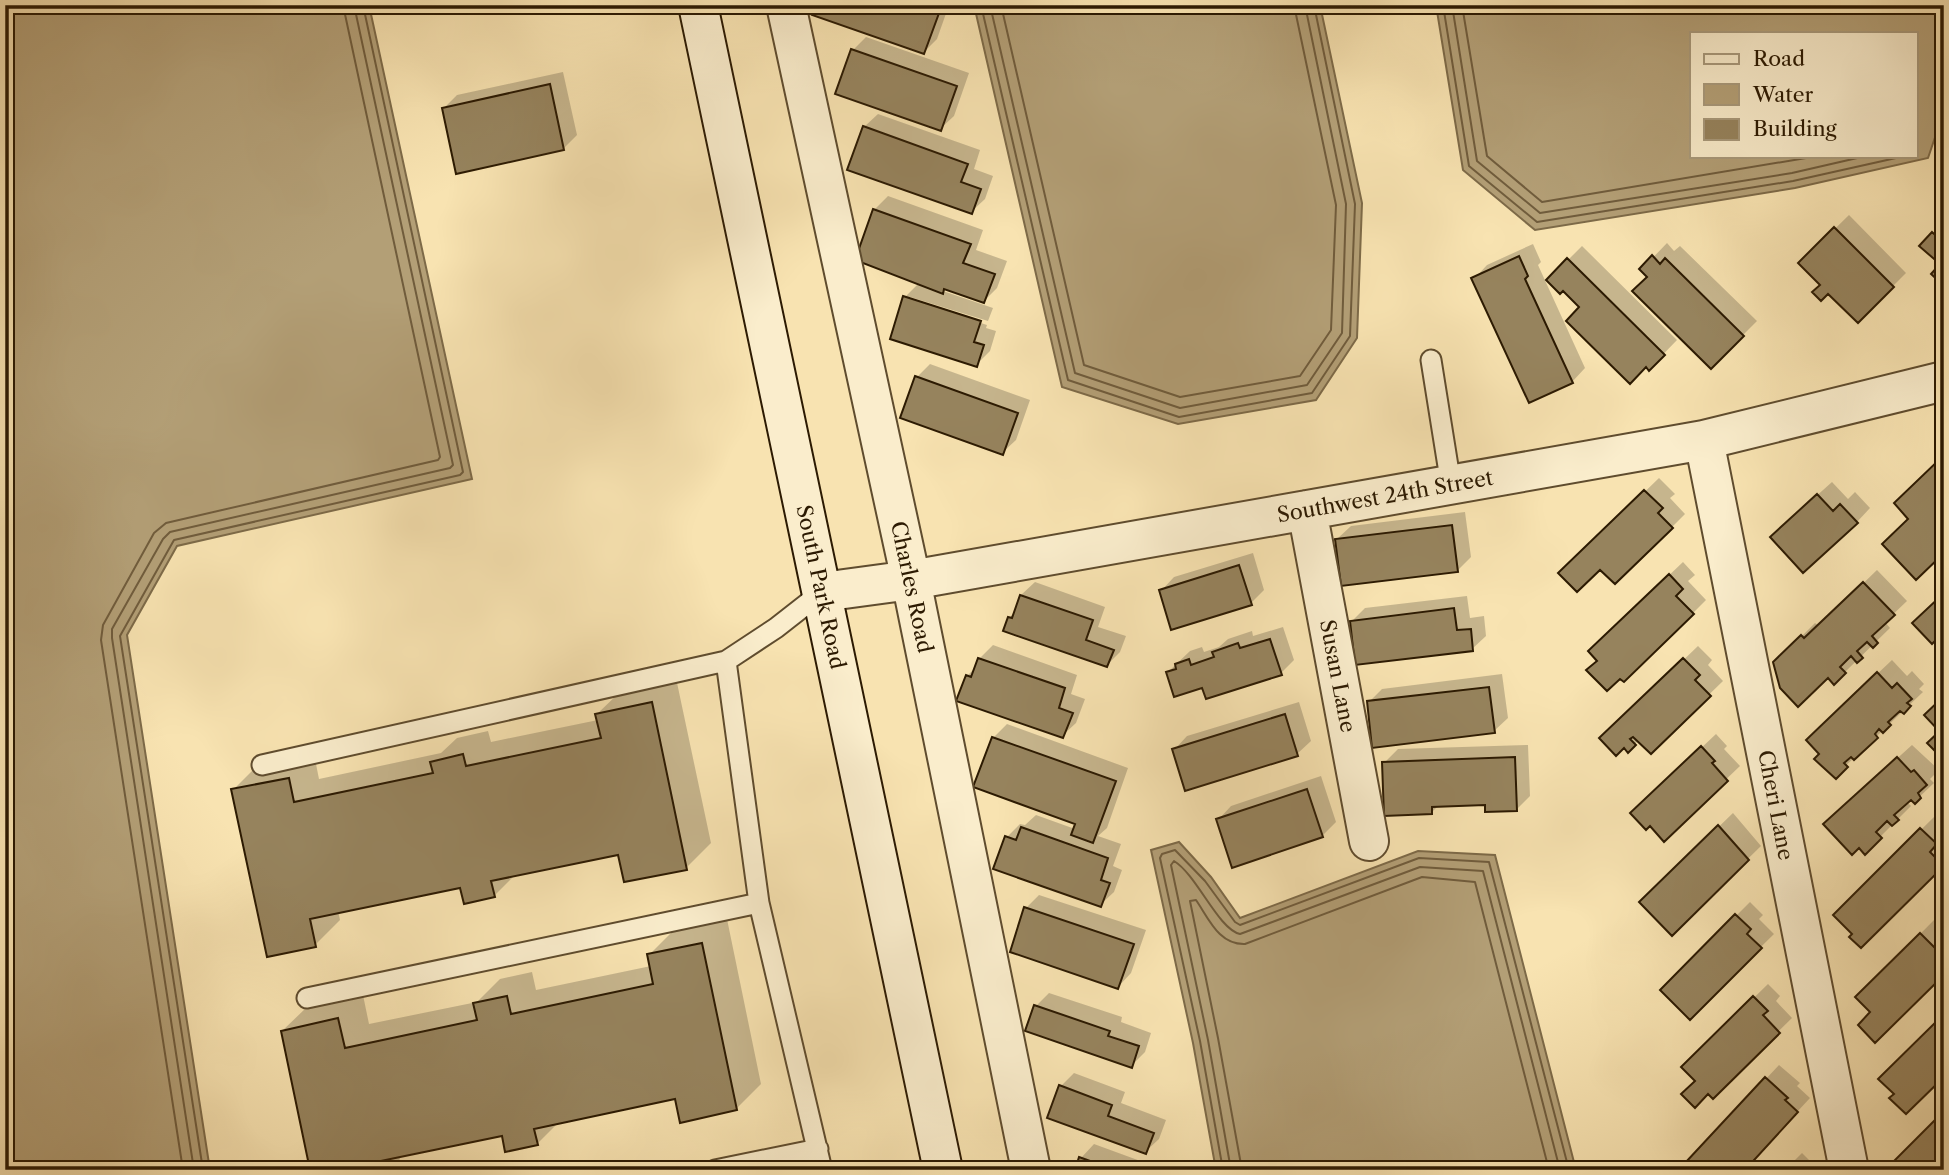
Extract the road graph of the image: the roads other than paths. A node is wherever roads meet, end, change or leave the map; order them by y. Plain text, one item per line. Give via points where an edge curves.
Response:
1 (698, 5) edge
2 (786, 5) edge
3 (1431, 360) dead end
4 (1944, 381) edge
5 (1704, 440) junction
6 (1451, 485) junction
7 (1307, 510) junction
8 (911, 580) junction
9 (822, 592) junction
10 (726, 661) junction
11 (262, 765) dead end
12 (1369, 841) dead end
13 (759, 903) junction
14 (307, 998) dead end
15 (818, 1149) junction
16 (715, 1170) edge
17 (822, 1170) edge
18 (943, 1170) edge
19 (1031, 1170) edge
20 (1849, 1170) edge

1 - 9 street, South Park Road
2 - 8 street, Charles Road
3 - 6 lane
4 - 5 street, Southwest 24th Street
5 - 6 street, Southwest 24th Street
5 - 20 street, Cheri Lane
6 - 7 street, Southwest 24th Street
7 - 8 street, Southwest 24th Street
7 - 12 street, Susan Lane
8 - 9 street, Southwest 24th Street
8 - 19 street, Charles Road
9 - 10 lane
9 - 18 street, South Park Road
10 - 11 lane
10 - 13 lane
13 - 14 lane
13 - 15 lane
15 - 16 lane
15 - 17 lane

